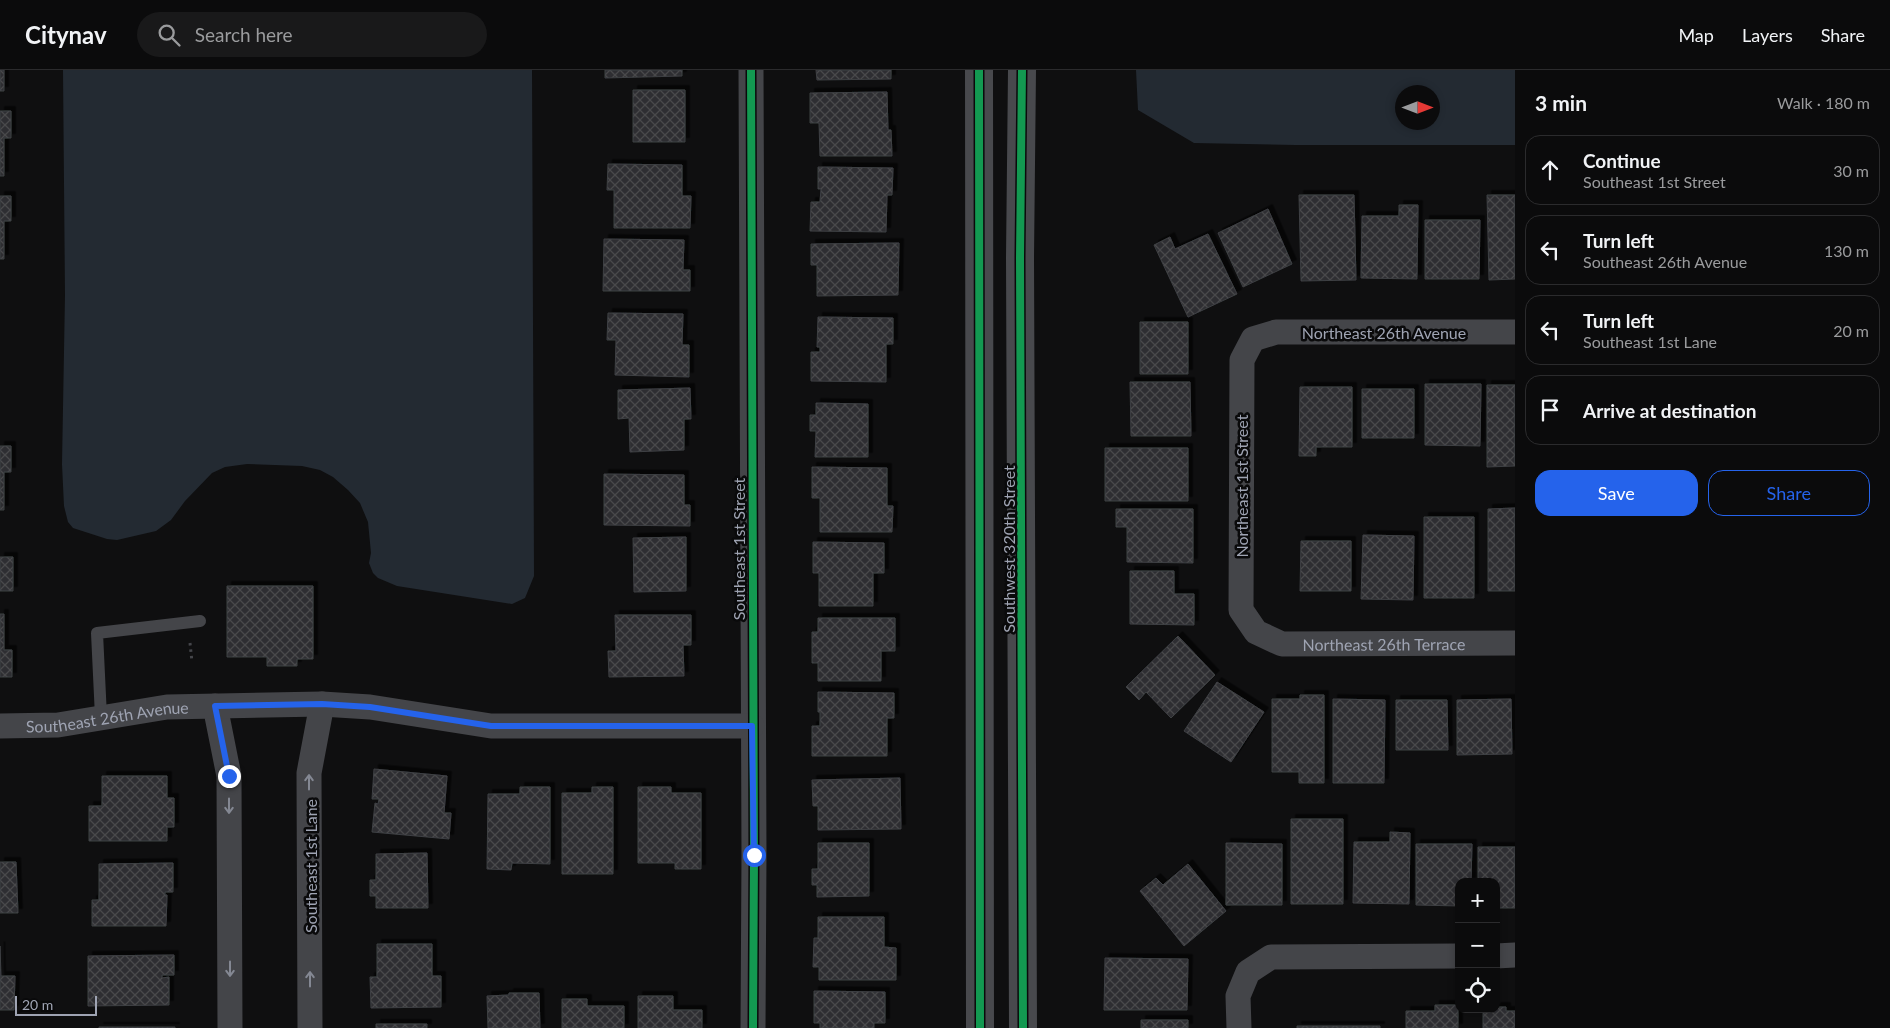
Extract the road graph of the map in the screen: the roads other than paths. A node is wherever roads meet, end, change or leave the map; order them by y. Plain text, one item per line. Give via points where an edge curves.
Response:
1 (751, 70) edge
2 (979, 70) edge
3 (1022, 70) edge
4 (1515, 332) edge
5 (1253, 339) joint
6 (200, 621) dead end
7 (1256, 632) joint
8 (1515, 643) edge
9 (322, 704) junction
10 (215, 706) junction
11 (101, 717) junction
12 (0, 726) edge
13 (752, 726) junction
14 (1455, 956) edge
15 (1500, 956) edge
16 (1515, 956) edge
17 (230, 1028) edge
18 (310, 1028) edge
19 (753, 1028) edge
20 (980, 1028) edge
21 (1024, 1028) edge
22 (1239, 1028) edge

1 - 13 street, Southeast 1st Street
2 - 20 street, Southwest 320th Street
3 - 21 street, Southwest 320th Street
4 - 5 street, Northeast 26th Avenue via 1276,332
5 - 7 street, Northeast 1st Street via 1242,360 1241,610
6 - 11 lane via 97,633
7 - 8 street, Northeast 26th Terrace via 1282,644
9 - 10 street, Southeast 26th Avenue
9 - 13 street, Southeast 26th Avenue via 370,707 491,726
18 -> 9 street, Southeast 1st Lane via 309,773
10 - 11 street, Southeast 26th Avenue via 167,707
10 -> 17 street via 229,776
11 - 12 street, Southeast 26th Avenue via 58,725
13 - 19 street, Southeast 1st Street
14 - 22 street via 1271,957 1248,972 1238,996
15 - 16 street

